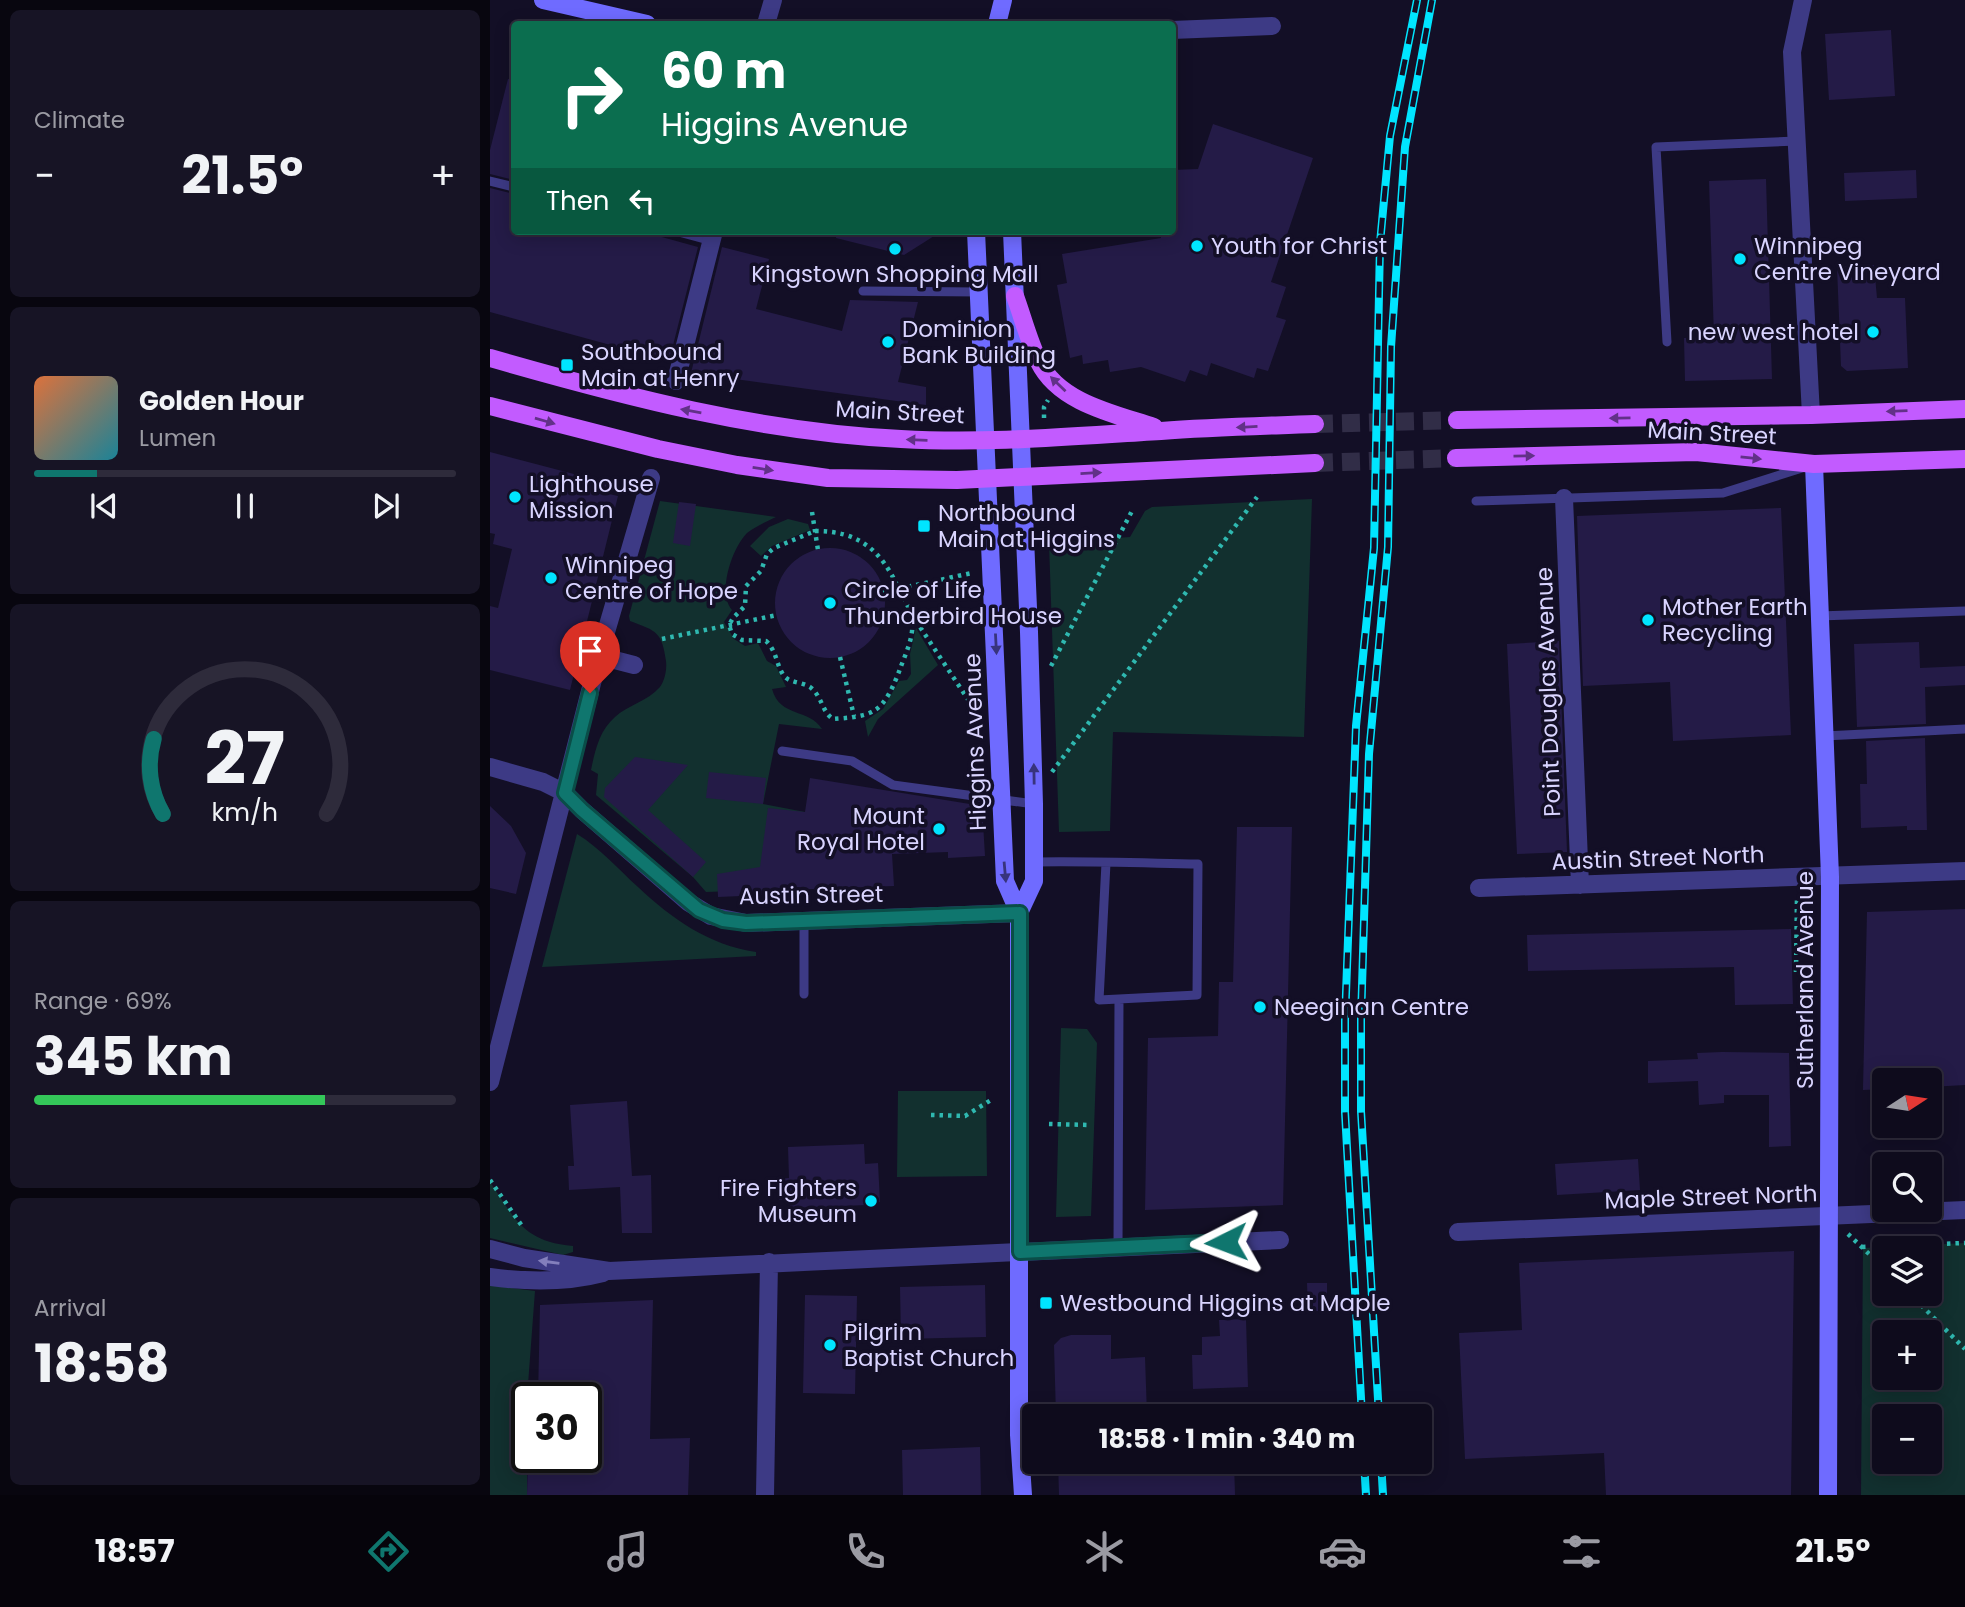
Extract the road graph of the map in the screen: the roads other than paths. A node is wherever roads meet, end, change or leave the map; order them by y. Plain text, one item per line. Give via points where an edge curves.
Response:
1 (543, 0) edge
2 (773, 0) edge
3 (1003, 0) edge
4 (1803, 0) edge
5 (1817, 0) edge
6 (634, 21) edge
7 (767, 21) edge
8 (998, 21) edge
9 (1272, 26) dead end
10 (1176, 30) edge
11 (1797, 141) junction
12 (490, 180) edge
13 (511, 186) edge
14 (976, 235) edge
15 (1012, 235) edge
16 (713, 236) edge
17 (863, 291) dead end
18 (979, 292) junction
19 (1015, 296) junction
20 (1667, 342) dead end
21 (490, 358) edge
22 (676, 382) dead end
23 (490, 406) edge
24 (1965, 409) edge
25 (1811, 415) junction
26 (1457, 420) tunnel mouth
27 (1315, 424) tunnel mouth
28 (1164, 430) junction
29 (1021, 439) junction
30 (985, 440) junction
31 (1455, 458) tunnel mouth
32 (1965, 459) edge
33 (1315, 463) tunnel mouth
34 (1814, 464) junction
35 (1023, 476) junction
36 (651, 478) dead end
37 (988, 478) junction
38 (1564, 498) junction
39 (1476, 501) dead end
40 (1965, 611) edge
41 (1819, 616) junction
42 (599, 656) junction
43 (634, 665) dead end
44 (1965, 729) edge
45 (1824, 736) junction
46 (782, 751) dead end
47 (490, 767) edge
48 (565, 793) junction
49 (1003, 799) junction
50 (1034, 804) junction
51 (1034, 862) junction
52 (1106, 863) junction
53 (1965, 871) edge
54 (1830, 877) junction
55 (1580, 885) junction
56 (1479, 888) dead end
57 (1020, 913) junction
58 (804, 922) junction
59 (804, 993) dead end
60 (1119, 1000) junction
61 (490, 1082) edge
62 (1965, 1210) edge
63 (1829, 1217) junction
64 (1458, 1232) dead end
65 (1280, 1240) dead end
66 (1118, 1247) junction
67 (490, 1249) edge
68 (1020, 1252) junction
69 (769, 1262) junction
70 (609, 1271) junction
71 (490, 1277) edge
72 (765, 1495) edge
73 (1023, 1495) edge
74 (1828, 1495) edge

1 - 6 main road
2 - 7 street
3 - 8 main road
4 - 5 street
4 - 11 street via 1792,52
9 - 10 street
11 - 20 lane via 1656,147
11 - 25 street
12 - 13 lane
14 - 18 main road, Higgins Avenue
15 - 19 main road, Higgins Avenue
16 - 22 street
17 - 18 lane
18 - 30 main road, Higgins Avenue
28 -> 19 main road via 1091,405 1060,388 1040,364
19 - 29 main road, Higgins Avenue
30 -> 21 main road, Main Street via 875,438 751,422 668,407
23 -> 37 main road via 658,449 782,472 868,480
24 -> 25 main road, Main Street
25 -> 26 main road, Main Street
27 -> 28 main road, Main Street
28 - 29 main road, Main Street
29 - 30 main road, Main Street
29 - 35 main road, Higgins Avenue
30 - 37 main road, Higgins Avenue
31 -> 34 main road, Main Street via 1696,452
32 - 34 main road, Main Street
35 -> 33 main road
34 - 38 lane via 1723,492
34 - 41 main road, Sutherland Avenue
35 - 37 main road
50 -> 35 main road, Higgins Avenue
36 - 42 street
37 -> 49 main road, Higgins Avenue
38 - 39 lane
38 - 55 street, Point Douglas Avenue
40 - 41 lane
41 - 45 main road, Sutherland Avenue
42 - 43 street
42 - 48 street
44 - 45 lane
45 - 54 main road, Sutherland Avenue
46 - 49 lane via 852,761 893,785
47 - 48 street
48 - 58 street, Austin Street via 699,910 733,921
48 - 61 street
49 - 50 lane
49 -> 57 main road, Higgins Avenue via 1005,881
50 - 51 main road, Higgins Avenue
51 - 52 lane
51 - 57 main road, Higgins Avenue via 1034,881
52 - 60 lane via 1099,1000
52 - 60 lane via 1198,864 1197,995
53 - 54 street, Austin Street North
54 - 55 street, Austin Street North
54 - 63 main road, Sutherland Avenue
55 - 56 street, Austin Street North
57 - 58 street, Austin Street
57 - 68 main road, Higgins Avenue
58 - 59 lane
60 - 66 lane
62 - 63 street, Maple Street North
63 - 64 street, Maple Street North
63 - 74 main road, Sutherland Avenue
65 - 66 street
66 - 68 street
70 -> 67 street
68 - 69 street
68 - 73 main road, Higgins Avenue
69 - 70 street
69 - 72 street
70 - 71 street via 578,1280

